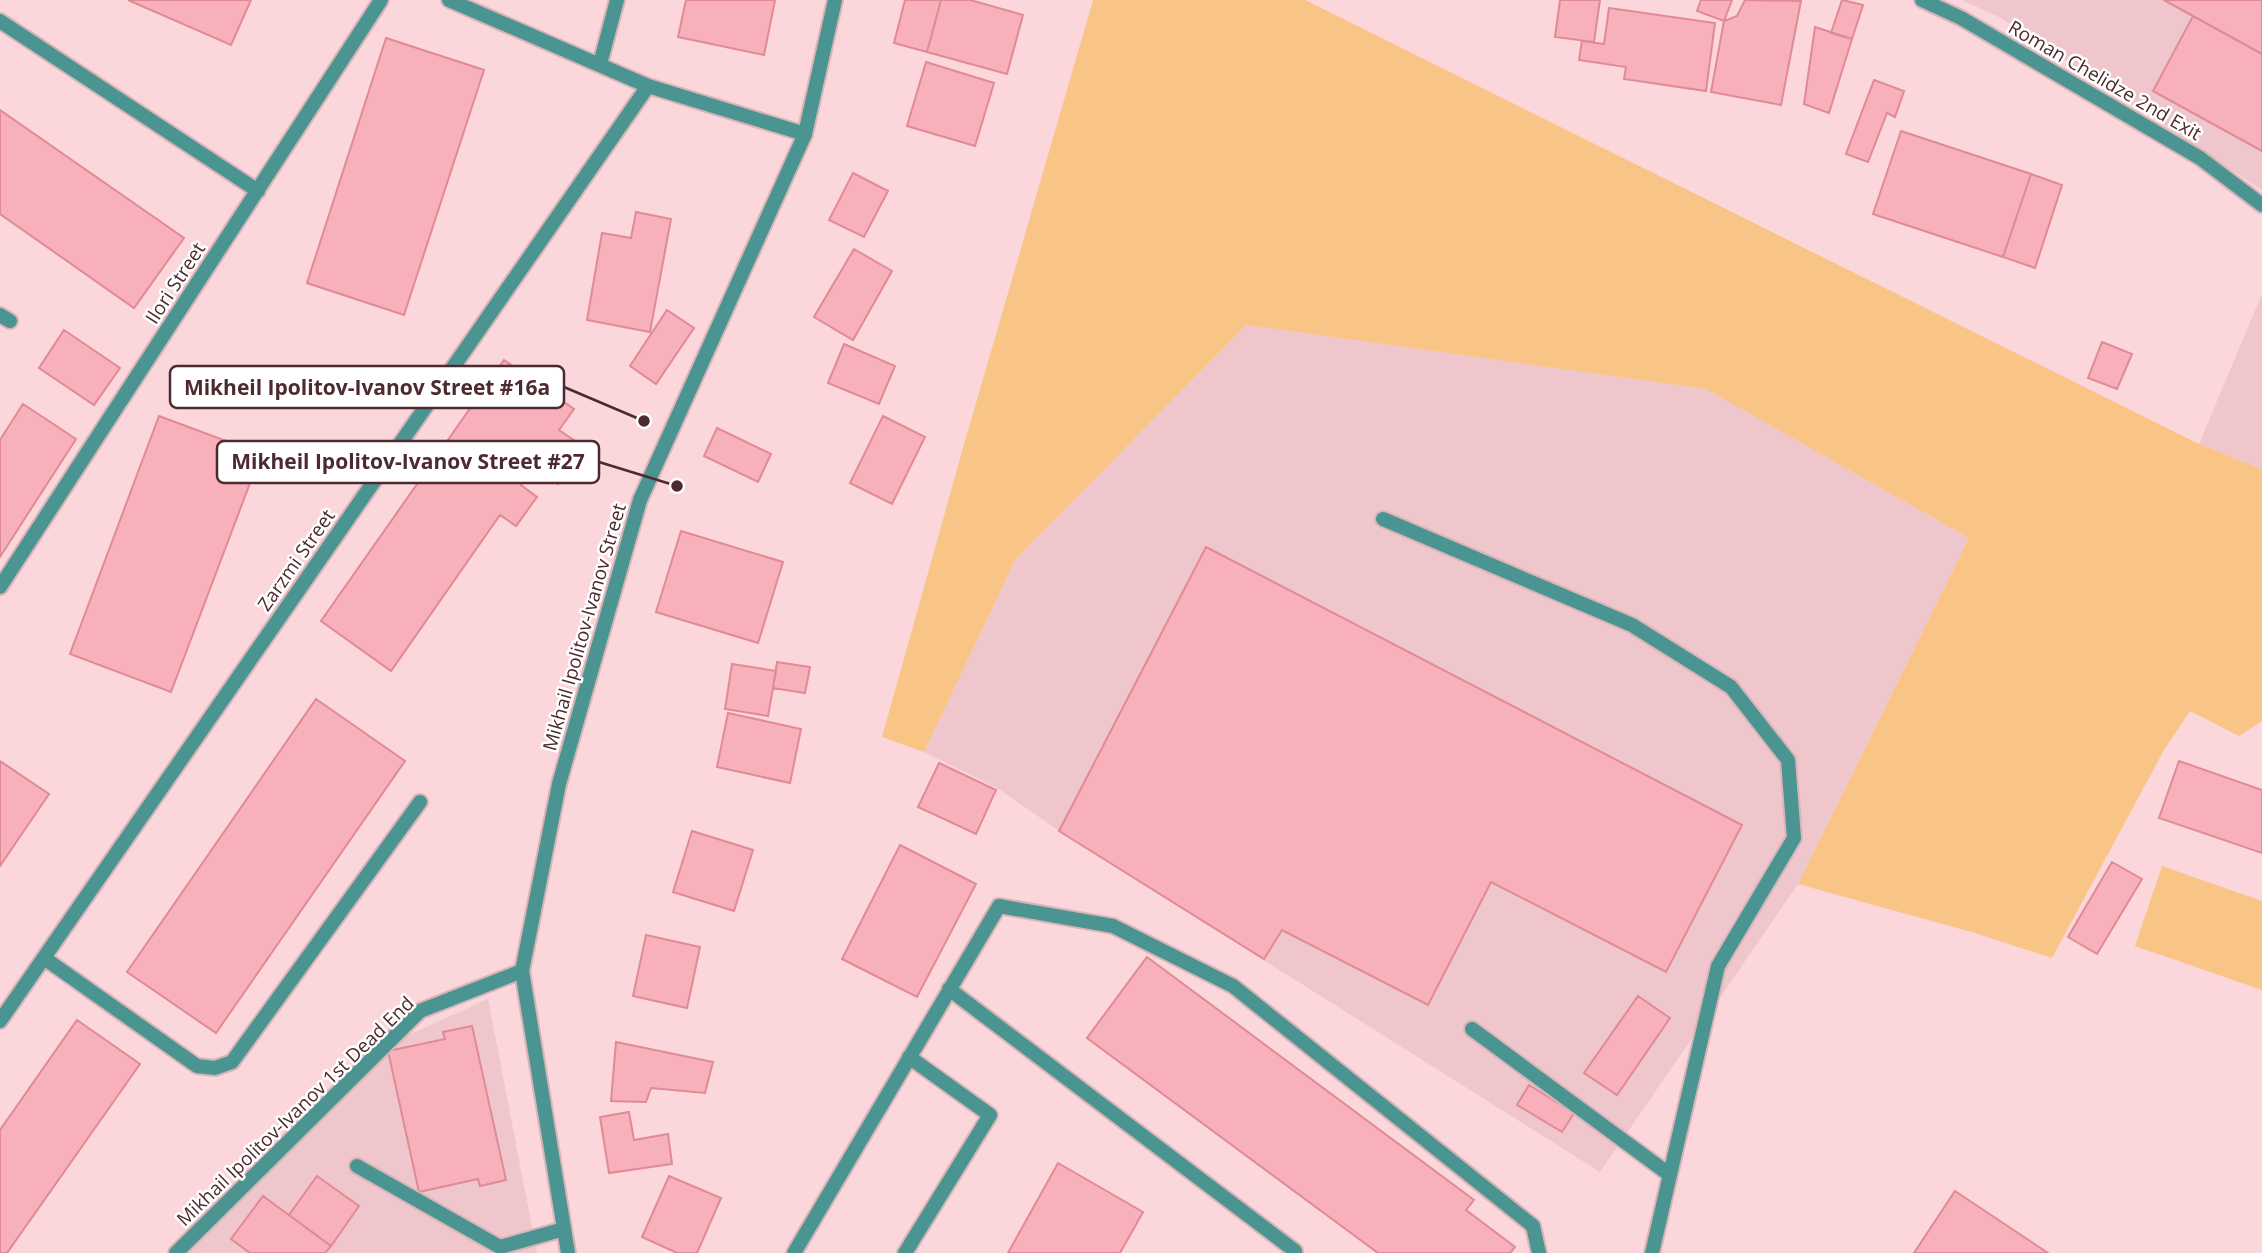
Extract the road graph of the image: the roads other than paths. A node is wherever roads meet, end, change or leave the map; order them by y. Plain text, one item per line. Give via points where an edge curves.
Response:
1 (382, 0) edge
2 (449, 0) edge
3 (617, 0) edge
4 (835, 0) edge
5 (1922, 0) edge
6 (0, 21) edge
7 (600, 65) junction
8 (648, 86) junction
9 (805, 134) junction
10 (258, 191) junction
11 (2262, 205) edge
12 (1383, 519) dead end
13 (0, 587) edge
14 (419, 802) dead end
15 (44, 958) junction
16 (522, 971) junction
17 (949, 989) junction
18 (0, 1021) edge
19 (1472, 1029) dead end
20 (909, 1057) junction
21 (357, 1166) dead end
22 (1670, 1175) junction
23 (564, 1229) junction
24 (176, 1253) edge
25 (568, 1253) edge
26 (794, 1253) edge
27 (905, 1253) edge
28 (1295, 1253) edge
29 (1539, 1253) edge
30 (1652, 1253) edge

1 - 10 street, Ilori Street
2 - 7 street
3 - 7 street
4 - 9 street, Mikhail Ipolitov-Ivanov Street
5 - 11 street, Roman Chelidze 2nd Exit via 1961,18 2200,158
6 - 10 street
7 - 8 street
8 - 9 street
8 - 15 street, Zarzmi Street
9 - 16 street, Mikhail Ipolitov-Ivanov Street via 640,500 559,785
10 - 13 street, Ilori Street
12 - 22 street via 1632,625 1731,687 1788,760 1794,838 1718,966
14 - 15 street via 232,1062 215,1068 197,1066
15 - 18 street, Zarzmi Street
16 - 23 street, Mikhail Ipolitov-Ivanov Street
16 - 24 street, Mikhail Ipolitov-Ivanov 1st Dead End via 420,1011
17 - 20 street
17 - 28 street
17 - 29 street via 999,905 1113,926 1233,986 1533,1226
19 - 22 street
20 - 26 street
20 - 27 street via 989,1115
21 - 23 street via 500,1247
22 - 30 street
23 - 25 street, Mikhail Ipolitov-Ivanov Street

